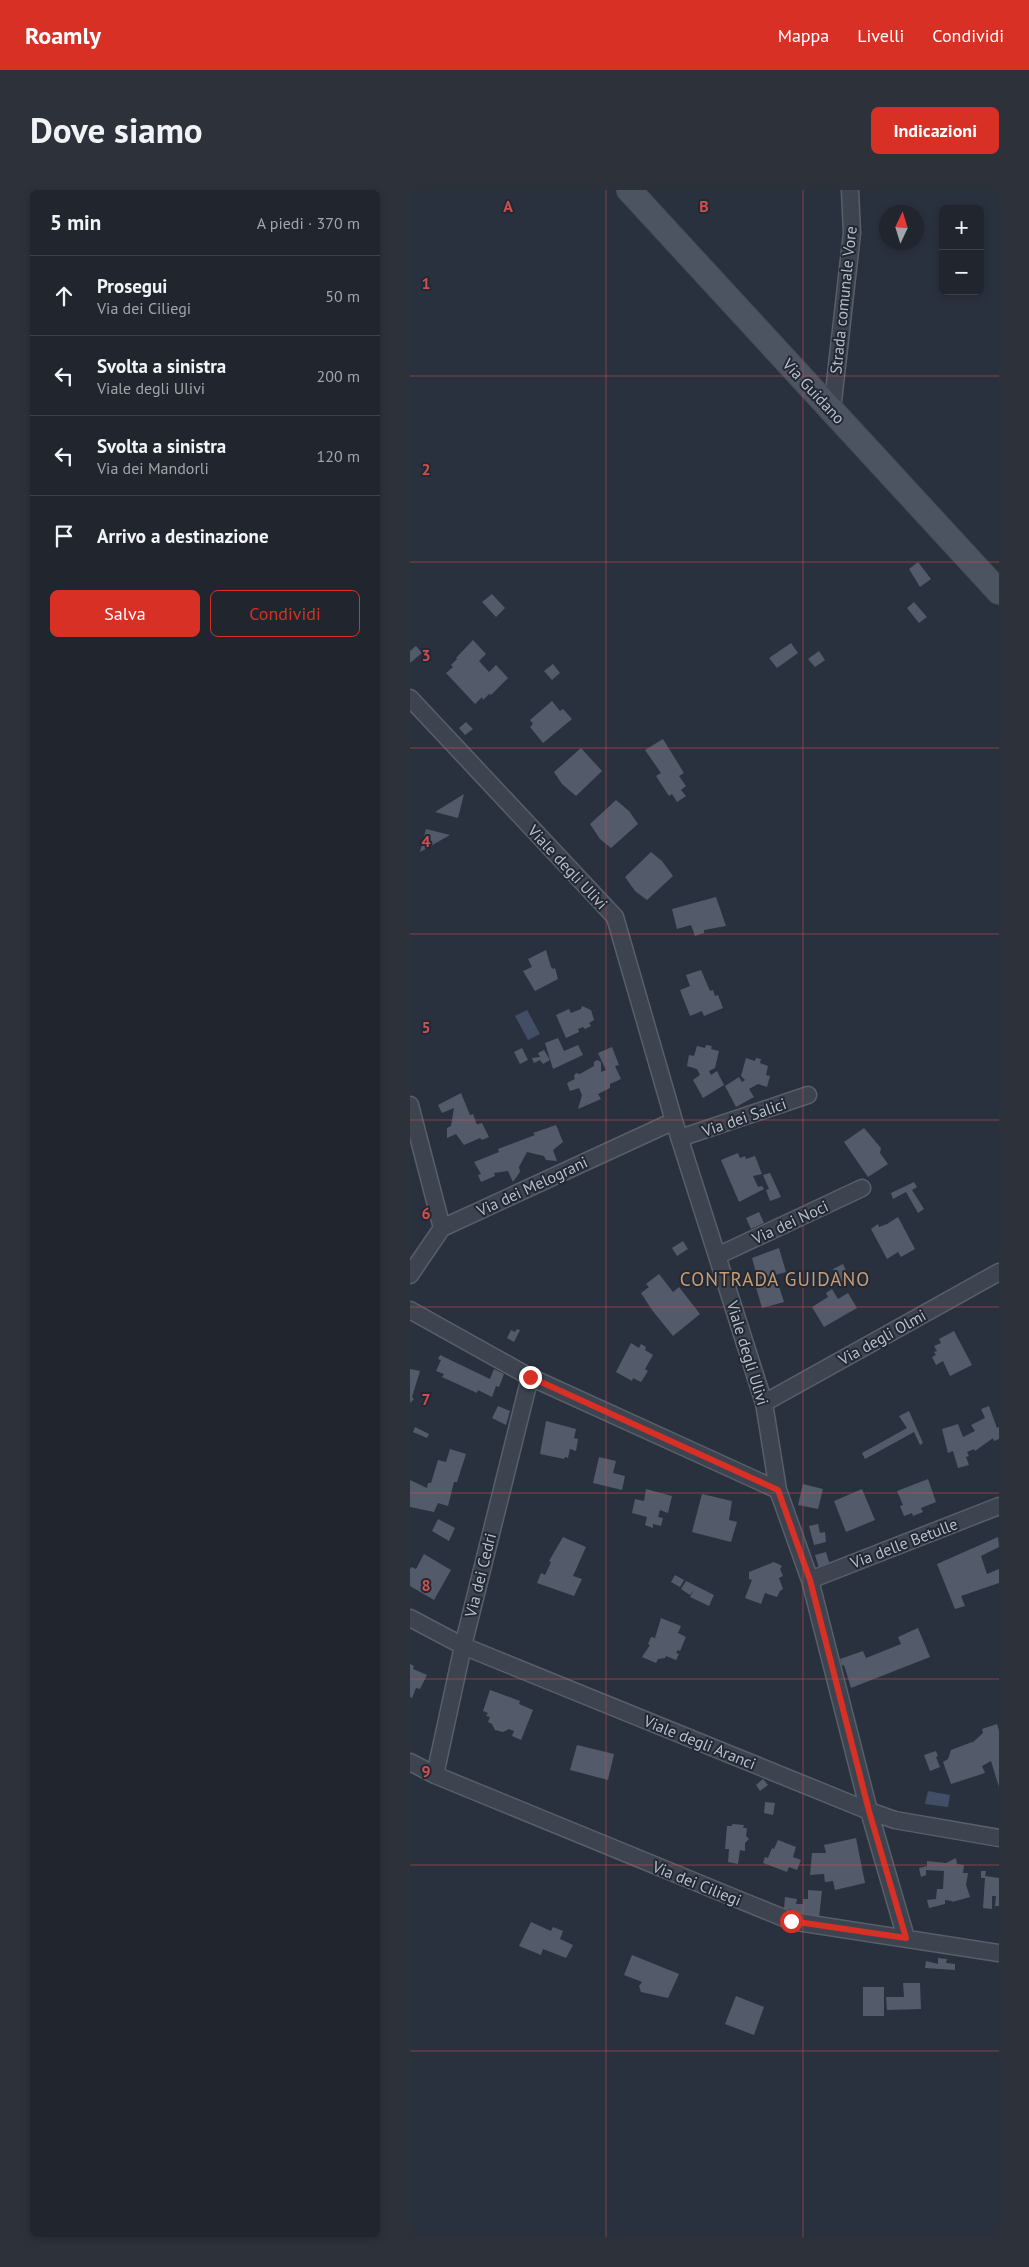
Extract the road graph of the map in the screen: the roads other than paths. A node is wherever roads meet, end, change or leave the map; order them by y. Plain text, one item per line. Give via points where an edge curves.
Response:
1 (629, 190) edge
2 (850, 190) edge
3 (832, 410) junction
4 (999, 592) edge
5 (410, 698) edge
6 (808, 1095) dead end
7 (410, 1105) edge
8 (674, 1121) junction
9 (680, 1138) junction
10 (862, 1188) dead end
11 (442, 1228) junction
12 (717, 1256) junction
13 (999, 1272) edge
14 (410, 1275) edge
15 (410, 1310) edge
16 (530, 1377) junction
17 (764, 1403) junction
18 (778, 1490) junction
19 (999, 1506) edge
20 (810, 1580) junction
21 (410, 1618) edge
22 (462, 1646) junction
23 (410, 1762) edge
24 (435, 1775) junction
25 (869, 1811) junction
26 (999, 1838) edge
27 (906, 1938) junction
28 (999, 1953) edge

1 - 3 main road, Via Guidano
2 - 3 street, Strada comunale Vore via 852,233
3 - 4 main road, Via Guidano
5 - 8 street, Viale degli Ulivi via 615,916
6 - 9 street, Via dei Salici
7 - 11 street
8 - 9 street, Viale degli Ulivi
8 - 11 street, Via dei Melograni
9 - 12 street, Viale degli Ulivi
10 - 12 street, Via dei Noci
11 - 14 street
12 - 17 street, Viale degli Ulivi
13 - 17 street, Via degli Olmi
15 - 16 street
16 - 18 street
16 - 22 street, Via dei Cedri
17 - 18 street, Viale degli Ulivi
18 - 20 street, Viale degli Ulivi
19 - 20 street, Via delle Betulle
20 - 25 street, Viale degli Ulivi
21 - 22 street, Viale degli Aranci
22 - 24 street, Via dei Cedri
22 - 25 street, Viale degli Aranci
23 - 24 street, Via dei Ciliegi
24 - 27 street, Via dei Ciliegi via 791,1921
25 - 26 street, Viale degli Aranci via 895,1820
25 - 27 street, Viale degli Ulivi
27 - 28 street, Via dei Ciliegi

